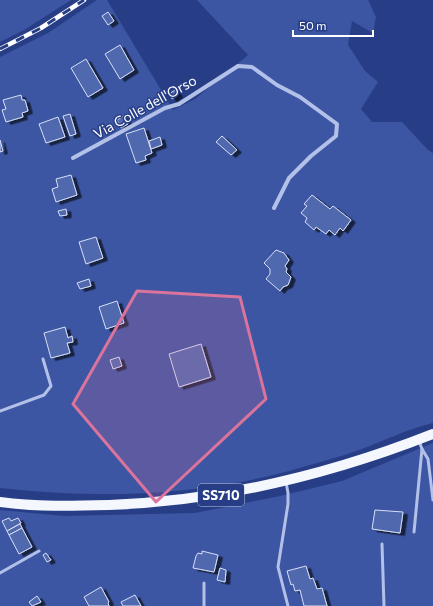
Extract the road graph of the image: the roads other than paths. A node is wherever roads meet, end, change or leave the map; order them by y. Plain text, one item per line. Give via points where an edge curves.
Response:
1 (73, 158) dead end
2 (274, 208) dead end
3 (43, 359) dead end
4 (0, 411) edge
5 (433, 434) edge
6 (420, 444) junction
7 (286, 482) junction
8 (433, 500) edge
9 (0, 502) edge
10 (414, 532) dead end
11 (382, 544) dead end
12 (39, 552) dead end
13 (0, 573) edge
14 (204, 583) dead end
15 (204, 606) edge
16 (288, 606) edge
17 (384, 606) edge

1 - 2 street, Via Colle dell'Orso via 165,108 179,104 238,66 252,68 337,124 336,136 290,178
3 - 4 lane via 51,386 44,395
5 - 6 main road, SS710
6 - 7 main road, SS710
6 - 8 lane via 428,459
6 - 10 lane
7 - 9 main road, SS710 via 232,493 137,504 64,507
7 - 16 lane via 288,504 278,567
11 - 17 lane
12 - 13 lane
14 - 15 lane

